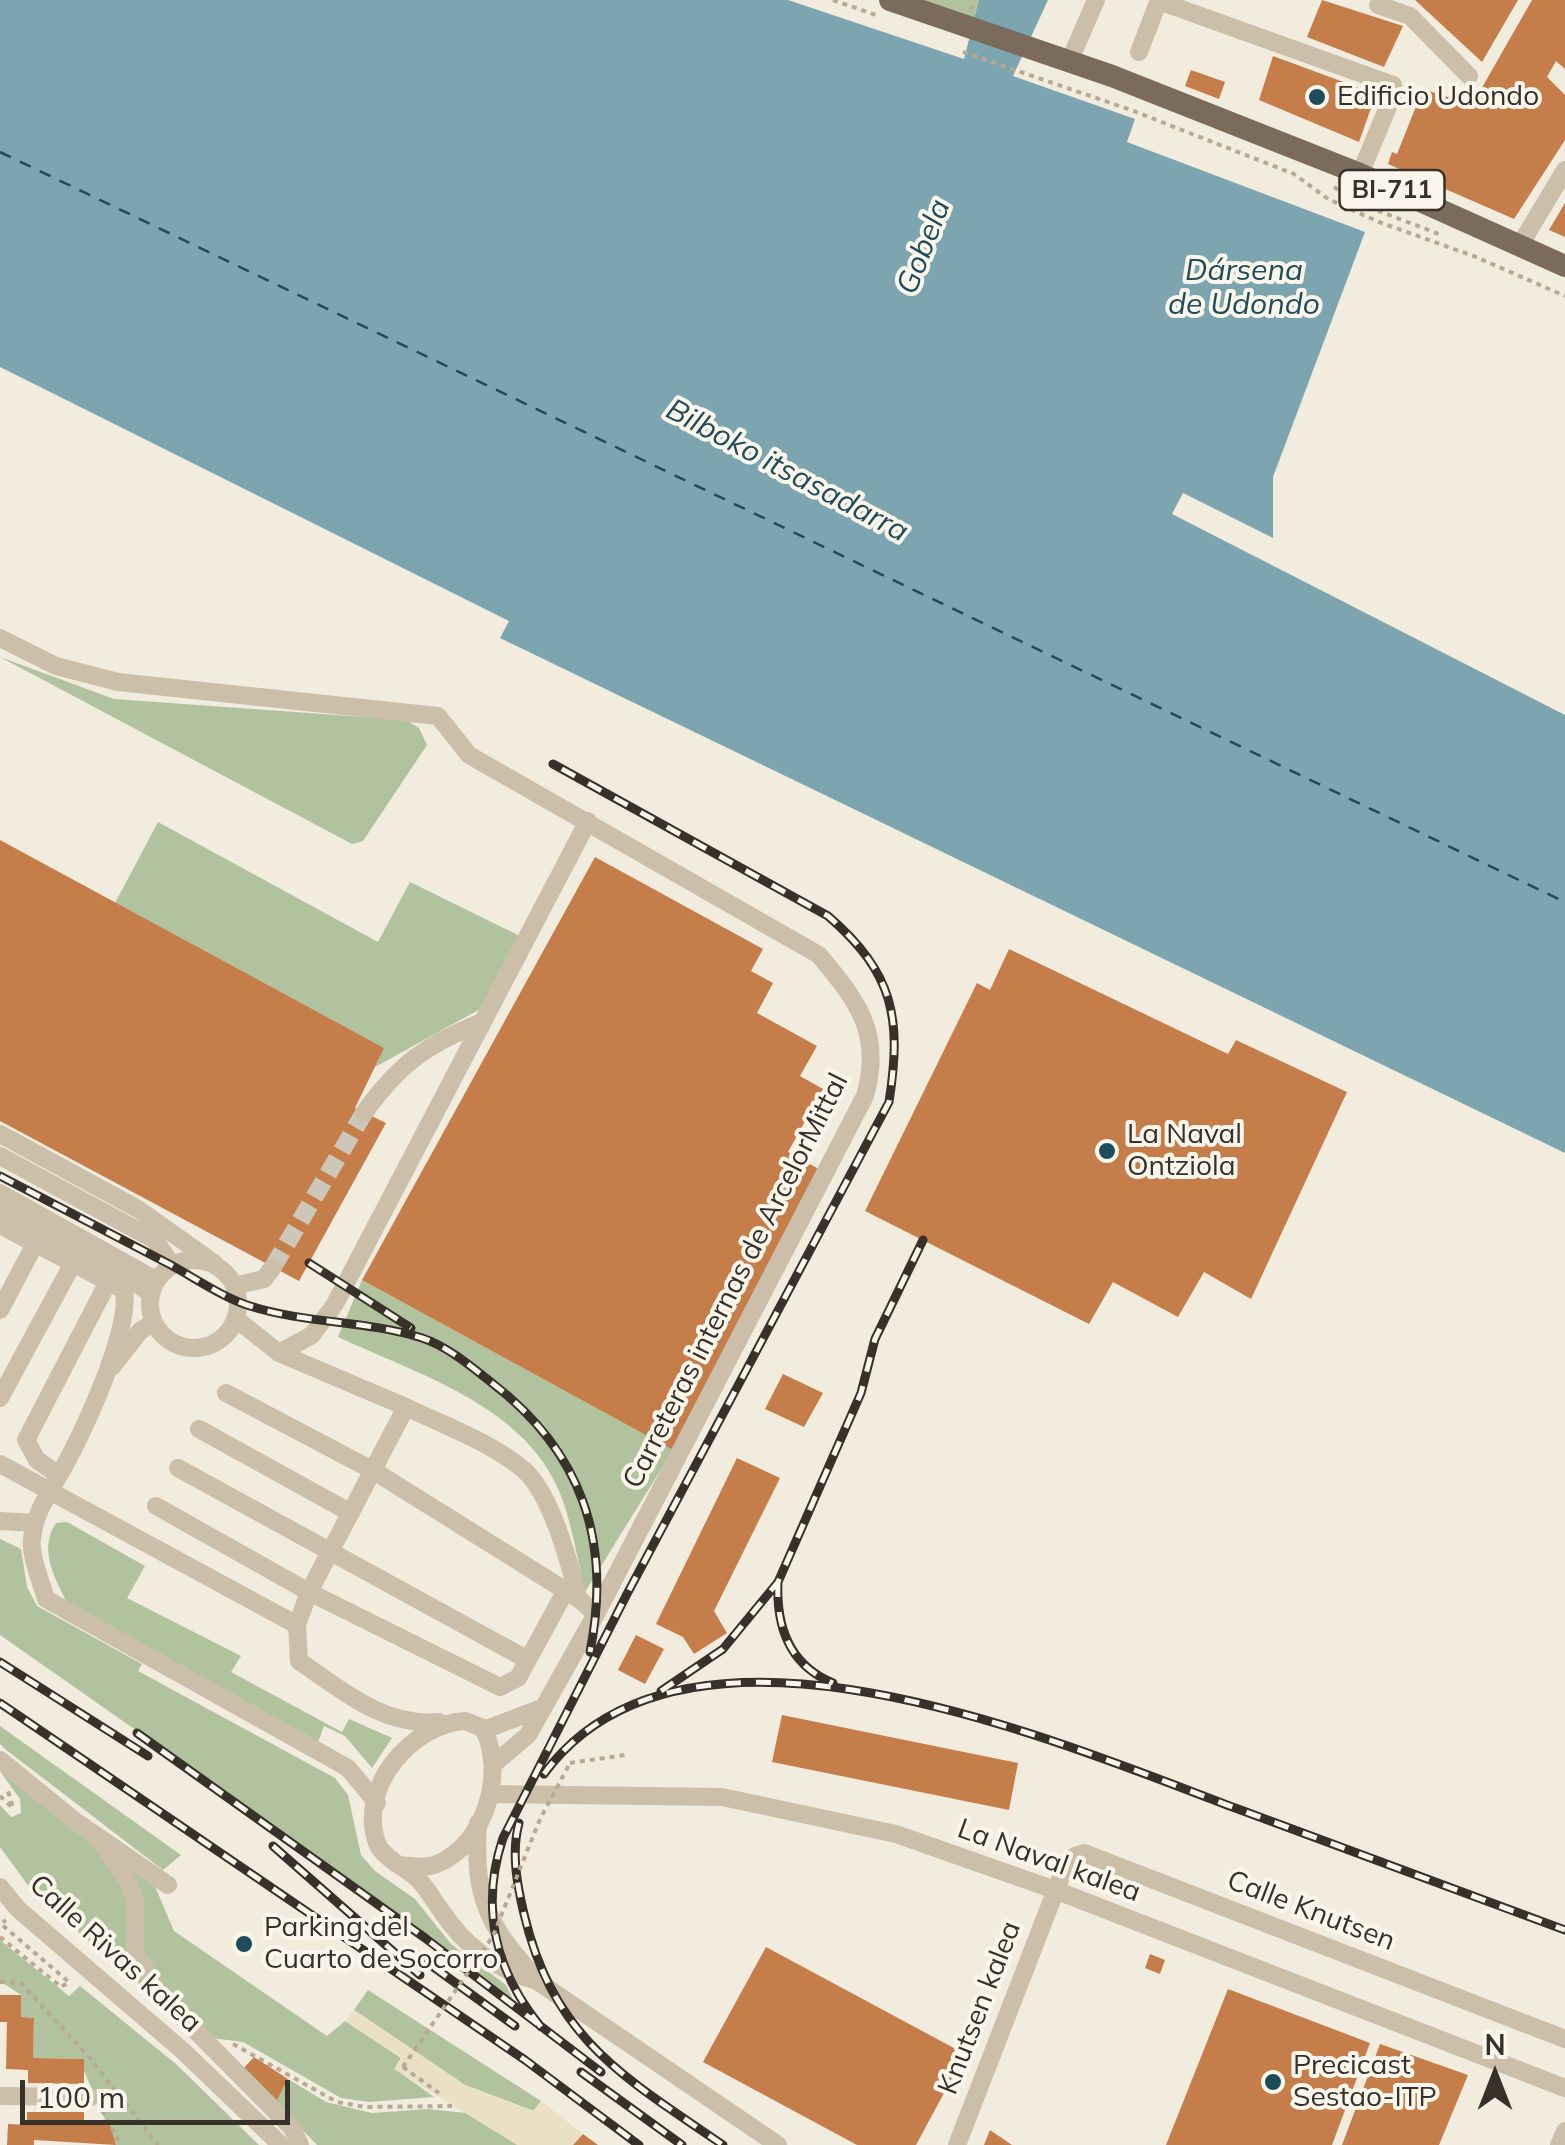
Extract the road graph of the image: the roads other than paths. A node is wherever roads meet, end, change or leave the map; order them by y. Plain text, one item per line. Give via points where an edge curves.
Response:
1 (890, 0) edge
2 (1096, 0) edge
3 (1159, 1) edge
4 (1374, 2) edge
5 (1139, 52) dead end
6 (1070, 60) junction
7 (1468, 76) dead end
8 (1565, 170) edge
9 (1360, 174) junction
10 (1520, 245) junction
11 (1565, 266) edge
12 (0, 638) edge
13 (588, 821) junction
14 (482, 1022) junction
15 (364, 1113) tunnel mouth
16 (0, 1134) edge
17 (0, 1156) edge
18 (0, 1193) edge
19 (0, 1208) edge
20 (0, 1225) edge
21 (36, 1244) junction
22 (72, 1263) junction
23 (214, 1263) junction
24 (172, 1265) junction
25 (273, 1267) tunnel mouth
26 (108, 1282) junction
27 (234, 1286) junction
28 (153, 1287) junction
29 (0, 1310) edge
30 (236, 1320) junction
31 (153, 1323) junction
32 (279, 1353) junction
33 (106, 1375) junction
34 (226, 1393) dead end
35 (0, 1398) edge
36 (406, 1407) junction
37 (198, 1429) dead end
38 (0, 1464) edge
39 (178, 1468) dead end
40 (374, 1471) junction
41 (54, 1483) junction
42 (156, 1506) dead end
43 (351, 1513) junction
44 (0, 1520) edge
45 (36, 1522) junction
46 (331, 1550) junction
47 (309, 1592) junction
48 (572, 1594) junction
49 (596, 1614) junction
50 (297, 1625) junction
51 (528, 1660) junction
52 (543, 1708) junction
53 (440, 1722) junction
54 (484, 1730) junction
55 (0, 1760) edge
56 (495, 1763) junction
57 (491, 1794) junction
58 (376, 1802) junction
59 (478, 1823) junction
60 (97, 1836) junction
61 (398, 1866) junction
62 (168, 1885) dead end
63 (0, 1887) edge
64 (1055, 1890) junction
65 (540, 1982) junction
66 (1565, 2039) edge
67 (1565, 2088) edge
68 (0, 2096) edge
69 (90, 2097) road end
70 (1565, 2131) edge
71 (281, 2145) edge
72 (300, 2145) edge
73 (778, 2145) edge
74 (957, 2145) edge
75 (1560, 2145) edge

1 - 6 main road, BI-711 via 957,24 1026,62
2 - 6 street
3 - 5 street
3 - 9 street via 1392,85
4 - 7 street via 1410,16
6 - 9 main road, BI-711
8 - 10 street
9 - 10 main road, BI-711
10 - 11 main road, BI-711
12 - 13 street, Carreteras internas de ArcelorMittal via 56,666 118,682 438,716 469,755
13 - 14 street
13 - 49 street, Carreteras internas de ArcelorMittal via 819,955 858,1003 872,1058 851,1125
14 - 15 street via 395,1070
14 - 32 street via 335,1304 312,1335
16 - 23 street via 138,1209
17 - 24 street via 155,1240
18 - 28 street
19 - 28 street
20 - 21 street
21 - 22 street
21 - 29 street
22 - 26 street
22 - 35 street
23 - 24 street
23 - 27 street
24 - 28 street
25 - 27 street via 264,1279
26 - 33 street via 124,1290 127,1309
26 - 41 street via 26,1440
27 - 30 street
28 - 31 street
30 - 31 street via 208,1347 188,1349
30 - 32 street
31 - 33 street
32 - 36 street
33 - 41 street
34 - 40 street
36 - 40 street
36 - 48 street via 527,1472 566,1551
37 - 43 street
38 - 41 street
39 - 46 street
40 - 43 street
40 - 48 street
41 - 45 street
41 - 50 street
42 - 47 street
43 - 46 street
44 - 45 street
45 - 58 street via 31,1544 46,1599 348,1768
46 - 47 street
46 - 51 street
47 - 50 street
47 - 51 street via 500,1687 518,1678
48 - 49 street
48 - 51 street
49 - 52 street, Carreteras internas de ArcelorMittal
50 - 53 street via 299,1661 375,1712 414,1724
52 - 54 street
52 - 56 street, Carreteras internas de ArcelorMittal via 528,1735
53 - 54 street via 466,1721
53 - 58 street via 396,1758
54 - 56 street
55 - 60 street
56 - 57 street
57 - 59 street
57 - 64 street, La Naval kalea via 722,1797 896,1834
58 - 61 street via 378,1847
59 - 61 street via 462,1848 440,1864
59 - 65 street via 476,1879 484,1908 511,1954
60 - 62 street
60 - 72 street via 135,1900 135,1952 160,1995 292,2128
61 - 65 street via 425,1885 472,1948 507,1973
63 - 71 street, Calle Rivas kalea
64 - 66 street, Calle Knutsen via 1068,1861 1094,1856
64 - 67 street, La Naval kalea
64 - 74 street, Knutsen kalea
65 - 73 street
68 - 69 street
70 - 75 street

